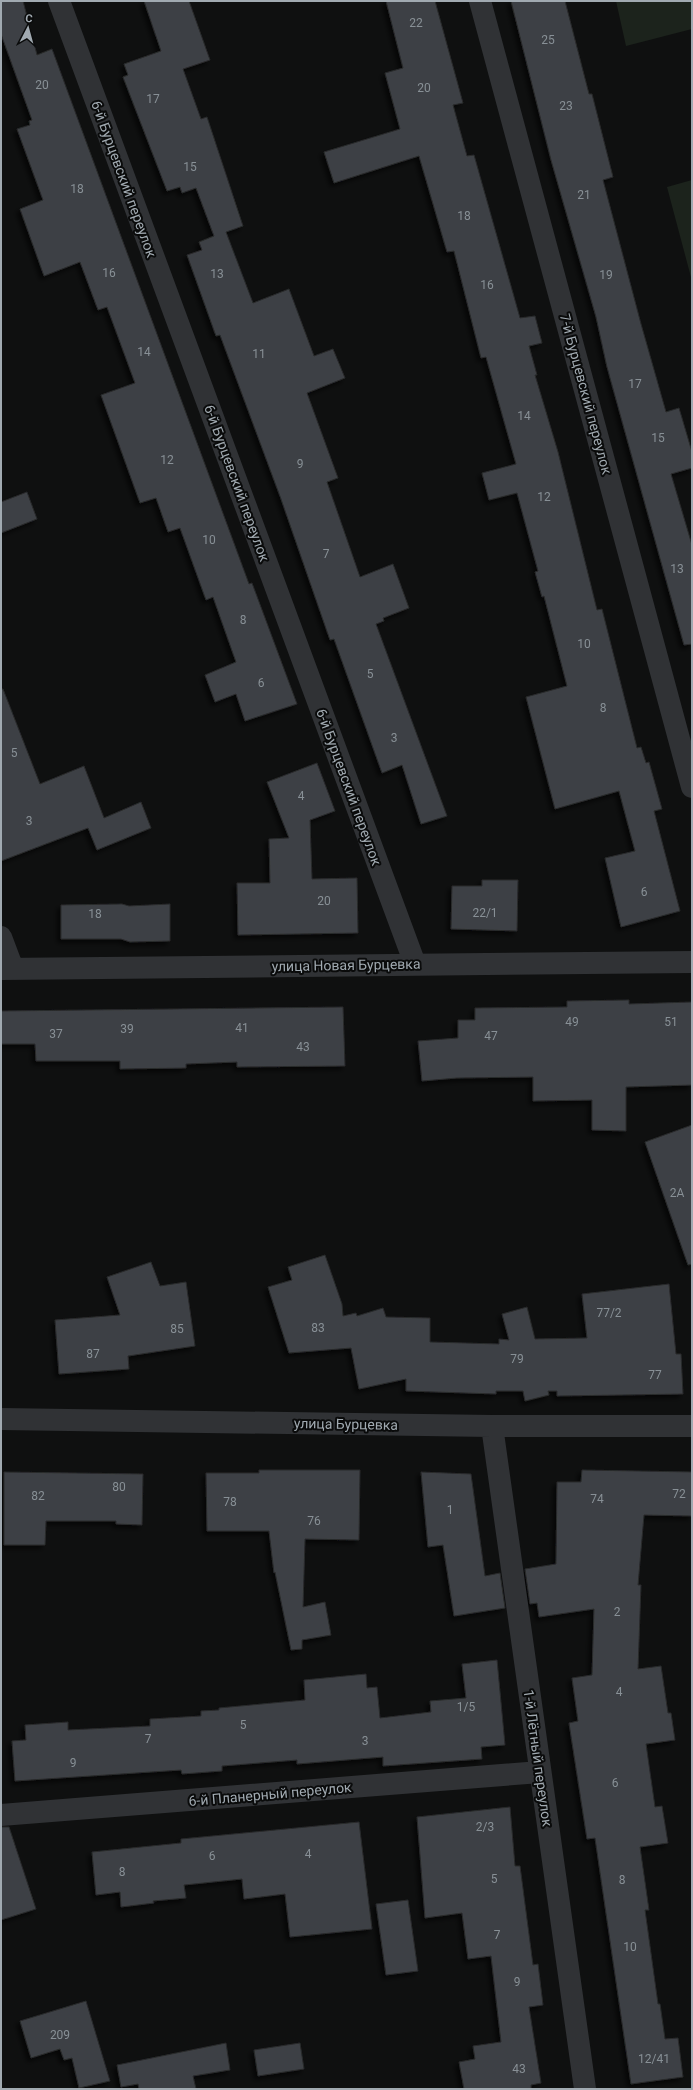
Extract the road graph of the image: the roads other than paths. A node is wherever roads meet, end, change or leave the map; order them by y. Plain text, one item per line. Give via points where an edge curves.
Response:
1 (59, 1) edge
2 (480, 1) edge
3 (692, 787) edge
4 (1, 938) edge
5 (692, 962) edge
6 (415, 964) junction
7 (7, 969) edge
8 (1, 1420) edge
9 (492, 1426) junction
10 (692, 1426) edge
11 (540, 1772) junction
12 (1, 1816) edge
13 (585, 2089) edge

1 - 6 street, 6-й Бурцевский переулок
2 - 3 street, 7-й Бурцевский переулок
4 - 7 street
5 - 6 street, улица Новая Бурцевка
6 - 7 street, улица Новая Бурцевка
8 - 9 street, улица Бурцевка
9 - 10 street, улица Бурцевка
9 - 11 street, 1-й Лётный переулок
11 - 12 street, 6-й Планерный переулок
11 - 13 street, 1-й Лётный переулок

